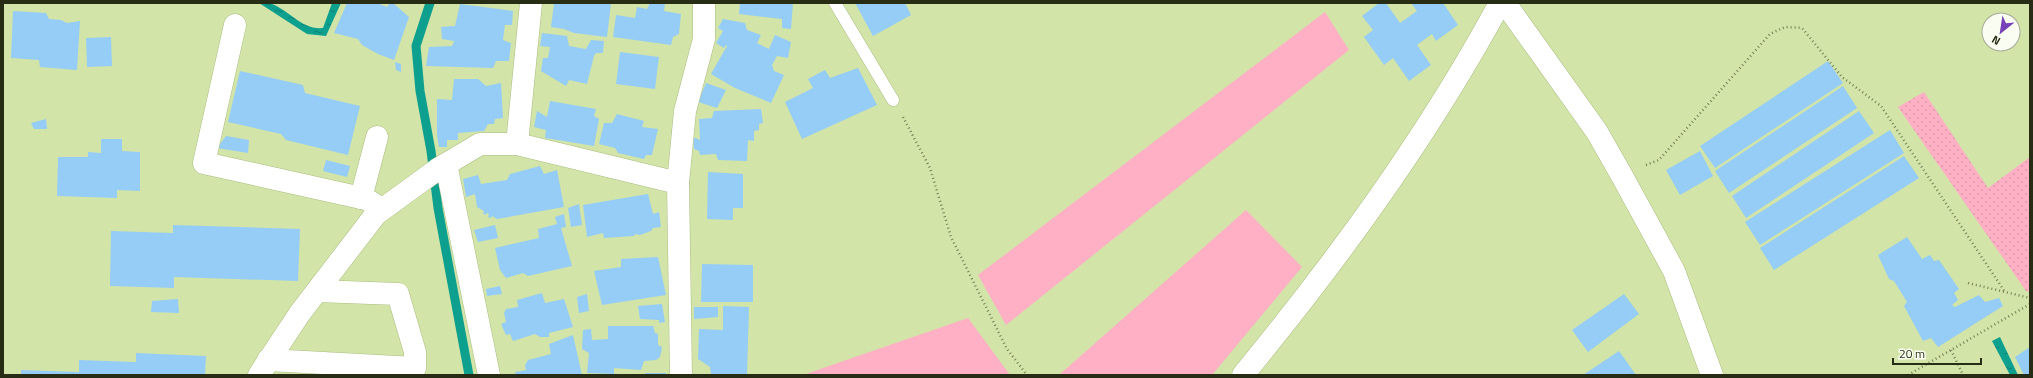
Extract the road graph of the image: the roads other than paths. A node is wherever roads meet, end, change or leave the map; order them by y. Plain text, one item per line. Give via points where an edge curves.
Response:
1 (531, 3) edge
2 (704, 3) edge
3 (835, 3) edge
4 (1500, 3) edge
5 (1505, 3) edge
6 (235, 25) dead end
7 (893, 100) road end
8 (376, 137) dead end
9 (517, 144) junction
10 (446, 164) junction
11 (678, 183) junction
12 (361, 198) junction
13 (382, 209) junction
14 (317, 291) junction
15 (264, 368) edge
16 (489, 375) edge
17 (681, 375) edge
18 (1242, 375) edge
19 (1712, 375) edge

1 - 9 street
2 - 11 street via 704,39 685,111
3 - 7 lane
4 - 18 street via 1427,128 1364,219
5 - 19 street via 1597,132 1621,175 1674,271
6 - 12 street via 204,163
8 - 12 street
9 - 10 street via 480,144
9 - 11 street
10 - 13 street
10 - 16 street
11 - 17 street
12 - 13 street
13 - 14 street
14 - 15 street
14 - 15 street via 398,294 415,352 416,368

